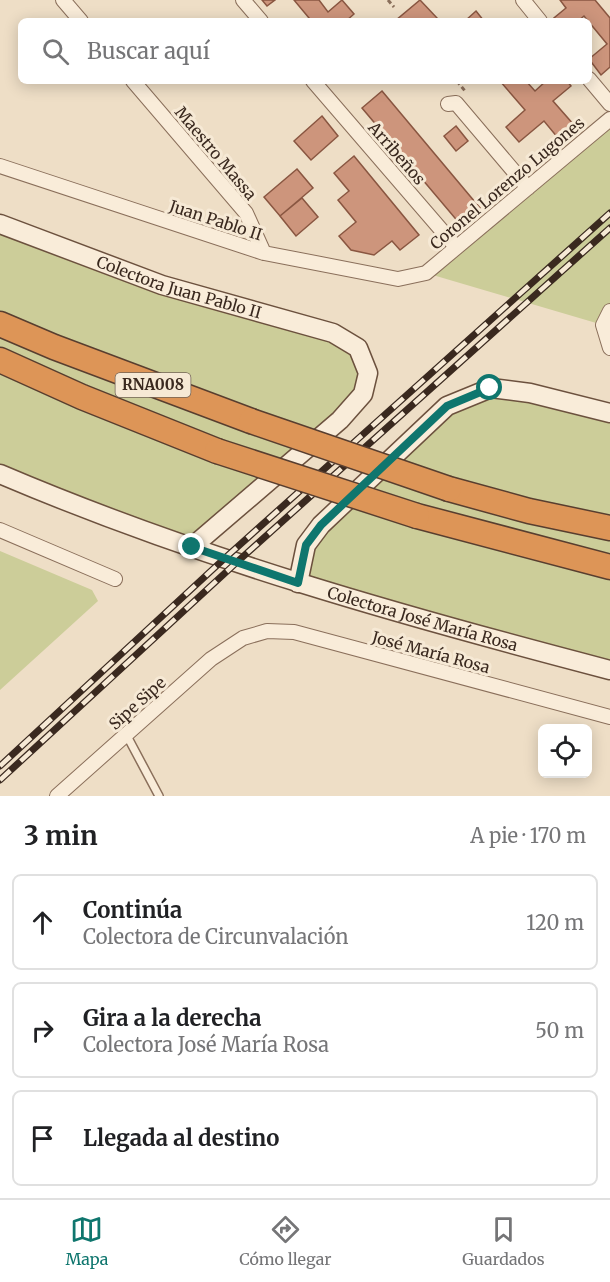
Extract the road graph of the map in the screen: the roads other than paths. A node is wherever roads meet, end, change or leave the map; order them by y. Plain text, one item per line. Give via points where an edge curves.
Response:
1 (63, 0) edge
2 (243, 0) edge
3 (523, 0) edge
4 (78, 18) edge
5 (258, 18) edge
6 (538, 18) edge
7 (592, 83) edge
8 (136, 84) edge
9 (316, 84) edge
10 (447, 104) dead end
11 (610, 104) edge
12 (610, 119) edge
13 (0, 166) edge
14 (528, 188) junction
15 (0, 224) edge
16 (456, 247) junction
17 (264, 253) junction
18 (426, 273) joint
19 (610, 311) edge
20 (0, 318) edge
21 (0, 324) edge
22 (54, 347) junction
23 (610, 348) edge
24 (0, 360) edge
25 (0, 373) edge
26 (82, 397) junction
27 (610, 412) edge
28 (0, 474) edge
29 (610, 528) edge
30 (0, 530) edge
31 (192, 547) junction
32 (610, 567) edge
33 (115, 579) dead end
34 (298, 583) junction
35 (243, 638) joint
36 (610, 670) edge
37 (610, 717) edge
38 (126, 734) junction
39 (57, 796) edge
40 (159, 796) edge

1 - 4 street
2 - 5 street
3 - 6 street
7 - 11 street
8 - 17 street, Maestro Massa via 246,213
9 - 16 street, Arribeños
10 - 14 street via 456,103
12 - 14 street, Coronel Lorenzo Lugones
13 - 17 street, Juan Pablo II
14 - 16 street, Coronel Lorenzo Lugones
15 - 31 main road, Colectora Juan Pablo II via 162,285 333,333 358,348 368,373 363,394 340,420
16 - 18 street, Coronel Lorenzo Lugones
17 - 18 street, Juan Pablo II via 398,279
19 - 23 street via 603,325
20 - 22 highway
21 - 22 highway, RNA008
22 - 29 highway, RNA008, bridge via 449,489
24 - 26 highway, RNA008
25 - 26 highway
26 - 32 highway, RNA008, bridge via 217,451 417,516
27 - 34 main road via 490,388 447,406 321,525 306,545
28 - 31 main road, Colectora José María Rosa
30 - 33 street
31 - 34 main road, Colectora José María Rosa
34 - 36 main road, Colectora José María Rosa via 423,621
35 - 37 street, José María Rosa via 267,631 294,632
35 - 38 street, Sipe Sipe via 211,659
38 - 39 street, Sipe Sipe
38 - 40 lane

